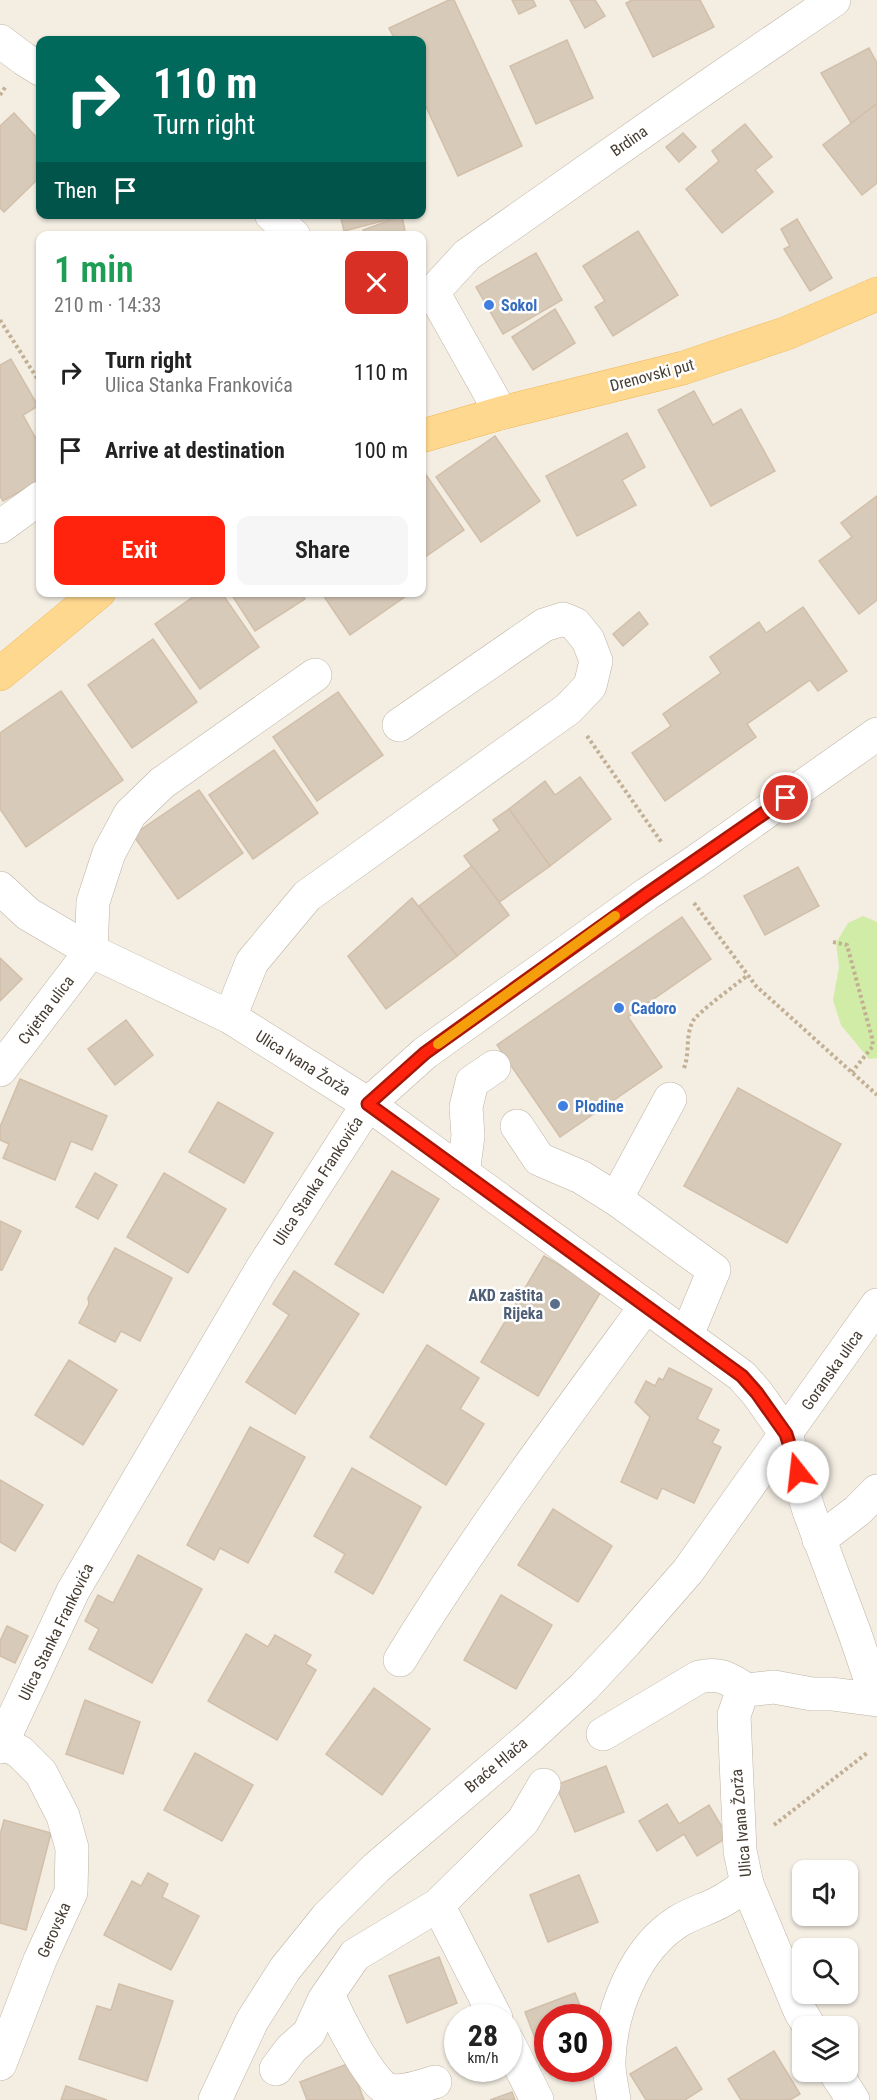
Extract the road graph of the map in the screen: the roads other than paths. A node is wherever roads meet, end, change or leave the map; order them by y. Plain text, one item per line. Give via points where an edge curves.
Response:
1 (834, 0) edge
2 (0, 41) edge
3 (36, 66) edge
4 (276, 219) edge
5 (289, 231) edge
6 (427, 293) edge
7 (877, 294) edge
8 (501, 413) junction
9 (426, 435) edge
10 (36, 501) edge
11 (0, 527) edge
12 (93, 597) edge
13 (0, 674) edge
14 (315, 675) dead end
15 (399, 725) dead end
16 (877, 734) edge
17 (0, 888) edge
18 (91, 951) junction
19 (230, 1017) junction
20 (494, 1067) dead end
21 (0, 1070) edge
22 (670, 1099) road end
23 (368, 1104) junction
24 (518, 1126) dead end
25 (463, 1174) junction
26 (616, 1199) junction
27 (877, 1305) edge
28 (646, 1306) junction
29 (687, 1335) junction
30 (786, 1434) junction
31 (877, 1491) edge
32 (819, 1540) junction
33 (400, 1660) dead end
34 (747, 1690) junction
35 (877, 1700) edge
36 (603, 1734) dead end
37 (1, 1745) edge
38 (544, 1785) dead end
39 (747, 1884) junction
40 (438, 1905) junction
41 (328, 1995) junction
42 (489, 2004) edge
43 (803, 2016) edge
44 (0, 2064) edge
45 (276, 2068) dead end
46 (522, 2070) edge
47 (435, 2082) dead end
48 (841, 2082) edge
49 (215, 2100) edge
50 (537, 2100) edge
51 (614, 2100) edge
52 (853, 2100) edge

1 - 6 street, Brdina via 467,255
2 - 3 street
4 - 5 street
6 - 8 street, Brdina
7 - 8 main road, Drenovski put via 788,333 683,369
8 - 9 main road, Drenovski put
10 - 11 street
12 - 13 main road
14 - 18 street via 162,783 130,814 109,853 93,902
15 - 19 street via 544,625 563,619 575,624 588,640 596,662 590,686 568,709 307,896 252,962
16 - 23 street, Ulica Stanka Frankovića via 425,1053
17 - 18 street, Ulica Ivana Žorža via 28,914
18 - 19 street, Ulica Ivana Žorža
18 - 21 street, Cvjetna ulica
19 - 23 street, Ulica Ivana Žorža
20 - 25 street via 472,1082 466,1107 468,1136
22 - 26 street
23 - 25 street, Ulica Ivana Žorža
23 - 37 street, Ulica Stanka Frankovića via 261,1270 73,1591
24 - 26 street via 539,1159 581,1177
25 - 28 street, Ulica Ivana Žorža
26 - 29 street via 714,1270
27 - 30 street, Goranska ulica
28 - 29 street, Ulica Ivana Žorža
28 - 33 street via 441,1592
29 - 30 street, Ulica Ivana Žorža via 742,1376
30 - 32 street, Ulica Ivana Žorža
30 - 49 street, Braće Hlača via 688,1571 584,1687 376,1868 327,1917 285,1969 252,2021
31 - 32 street
32 - 35 street, Ulica Ivana Žorža
34 - 35 street, Ulica Ivana Žorža via 774,1687
34 - 36 street via 726,1677 699,1677
34 - 39 street, Ulica Ivana Žorža via 734,1715 740,1851
37 - 44 street, Gerovska via 20,1752 41,1773 63,1816 72,1848 70,1892
38 - 40 street via 523,1821
39 - 43 street
39 - 51 street, Ulica Ivana Žorža via 721,1902 678,1922 649,1948 635,1967 621,1995 612,2034 609,2060
40 - 41 street via 355,1955
40 - 42 street
41 - 45 street via 309,2033
41 - 47 street via 380,2085 387,2090 401,2090
46 - 50 street
48 - 52 street

